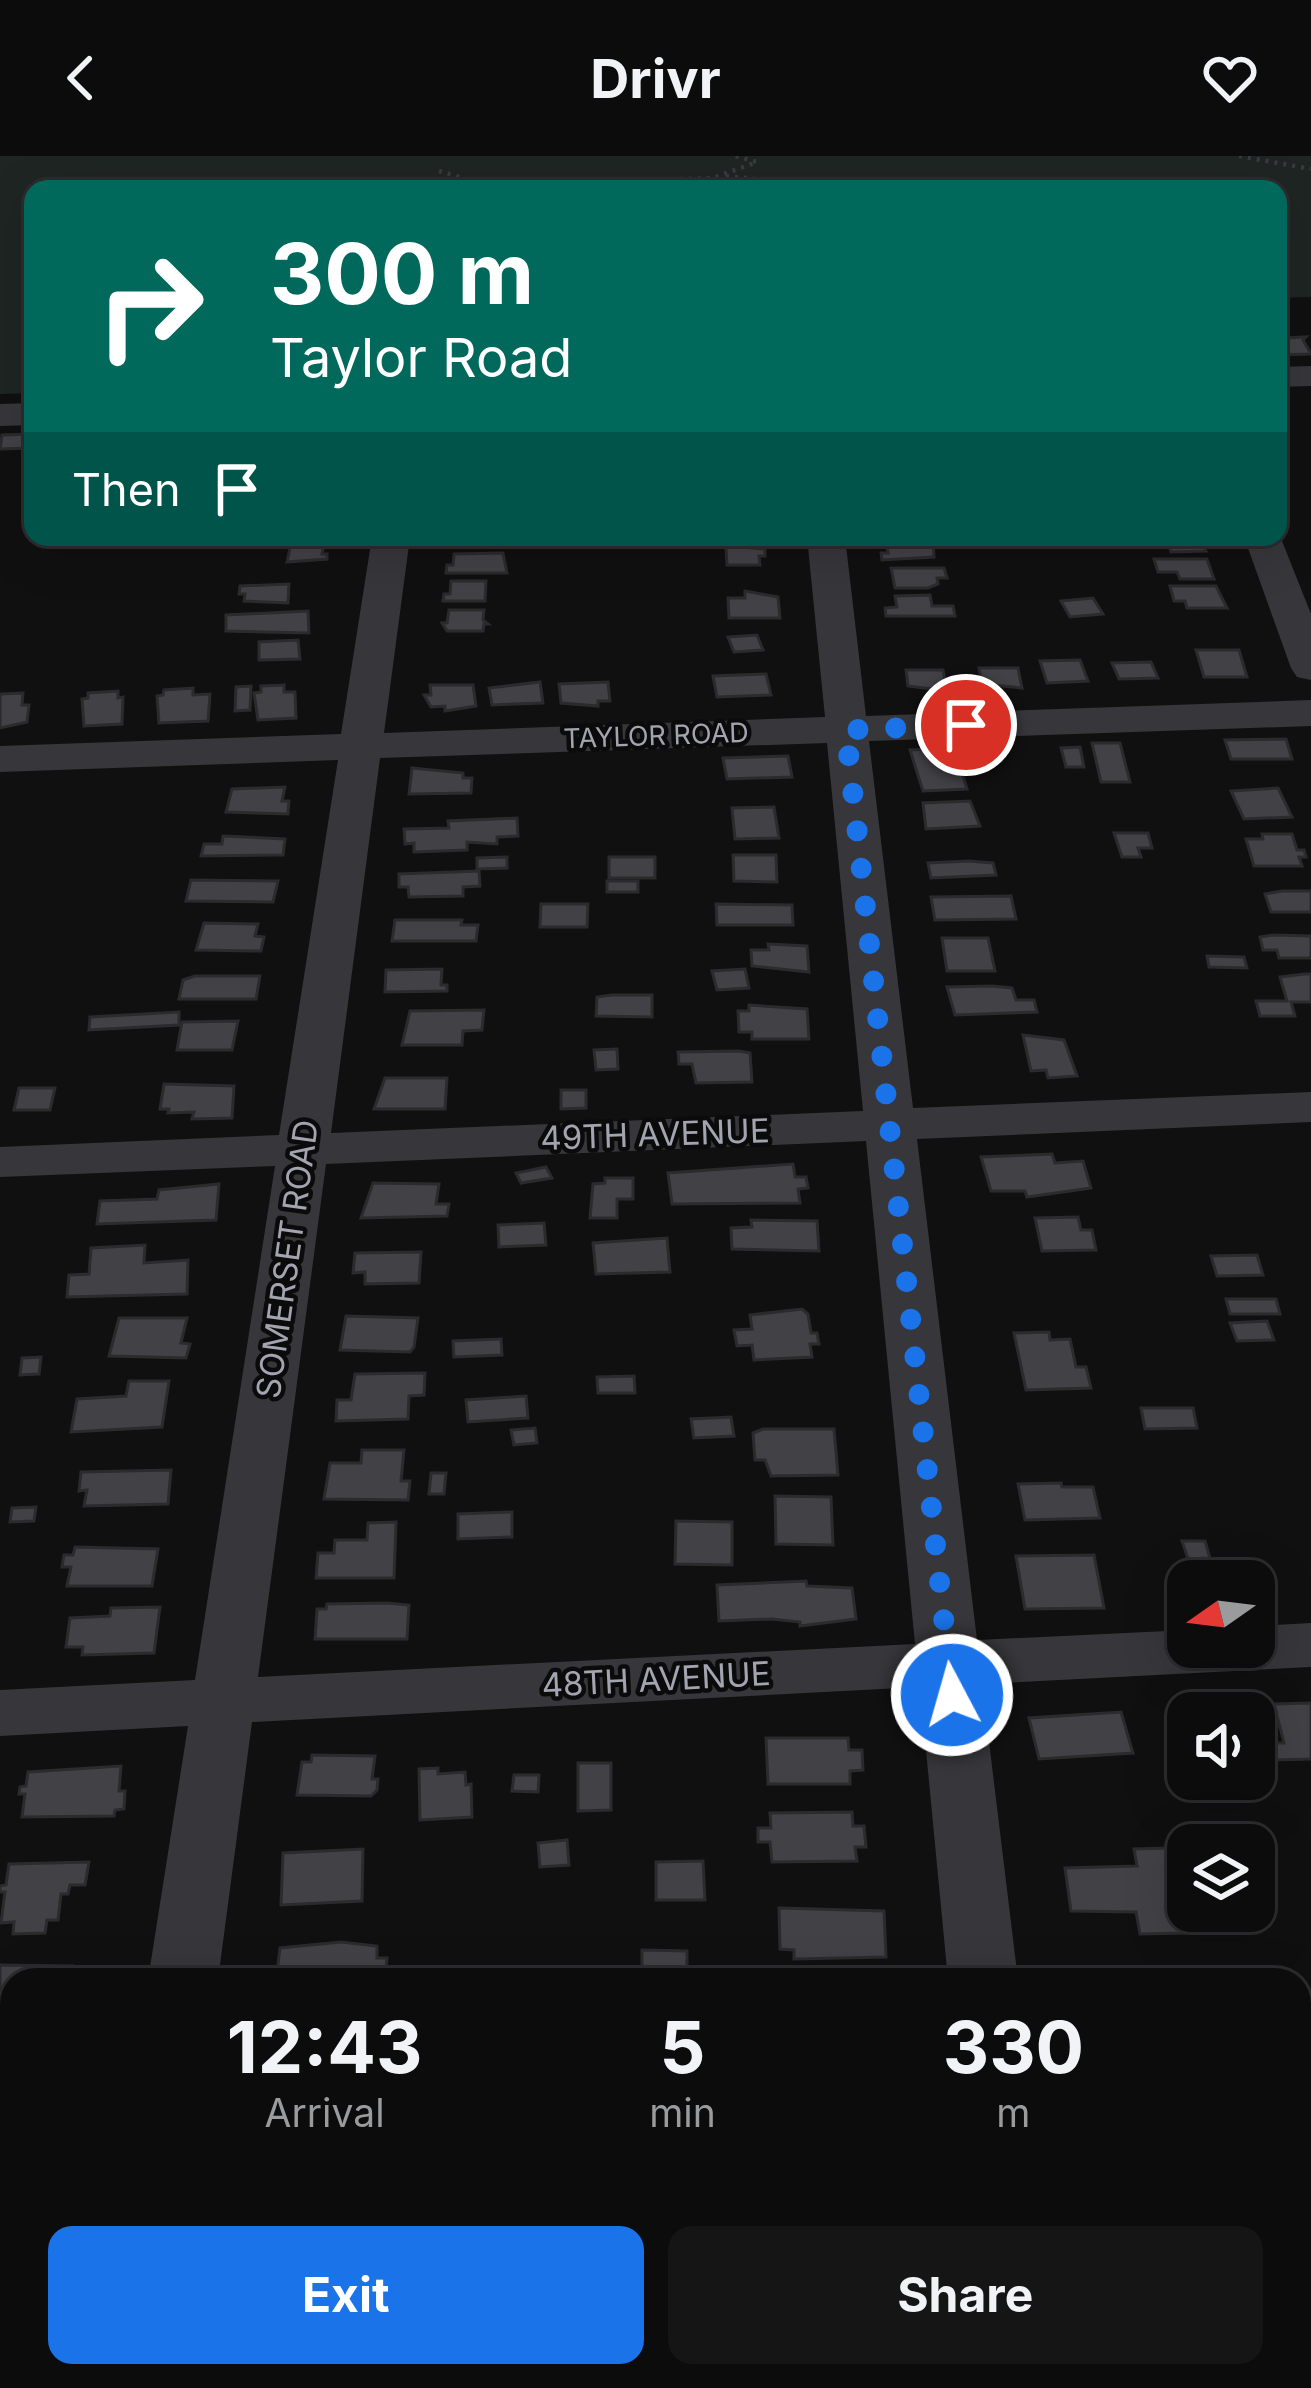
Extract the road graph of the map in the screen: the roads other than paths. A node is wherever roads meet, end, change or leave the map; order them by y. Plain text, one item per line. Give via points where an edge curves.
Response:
1 (390, 546) edge
2 (827, 546) edge
3 (1266, 546) edge
4 (1311, 668) edge
5 (1311, 713) edge
6 (846, 730) junction
7 (361, 747) junction
8 (0, 759) edge
9 (1311, 1107) edge
10 (890, 1124) junction
11 (303, 1149) junction
12 (0, 1162) edge
13 (1311, 1645) edge
14 (949, 1664) junction
15 (224, 1702) junction
16 (0, 1713) edge
17 (185, 1968) edge
18 (982, 1968) edge

1 - 7 street, SOMERSET ROAD
2 - 6 street
3 - 4 street
5 - 6 street, TAYLOR ROAD
6 - 7 street, TAYLOR ROAD
6 - 10 street
7 - 8 street, TAYLOR ROAD
7 - 11 street, SOMERSET ROAD
9 - 10 street, 49TH AVENUE
10 - 11 street, 49TH AVENUE
10 - 14 street
11 - 12 street, 49TH AVENUE
11 - 15 street, SOMERSET ROAD
13 - 14 street, 48TH AVENUE
14 - 15 street, 48TH AVENUE
14 - 18 street
15 - 16 street, 48TH AVENUE
15 - 17 street, SOMERSET ROAD

